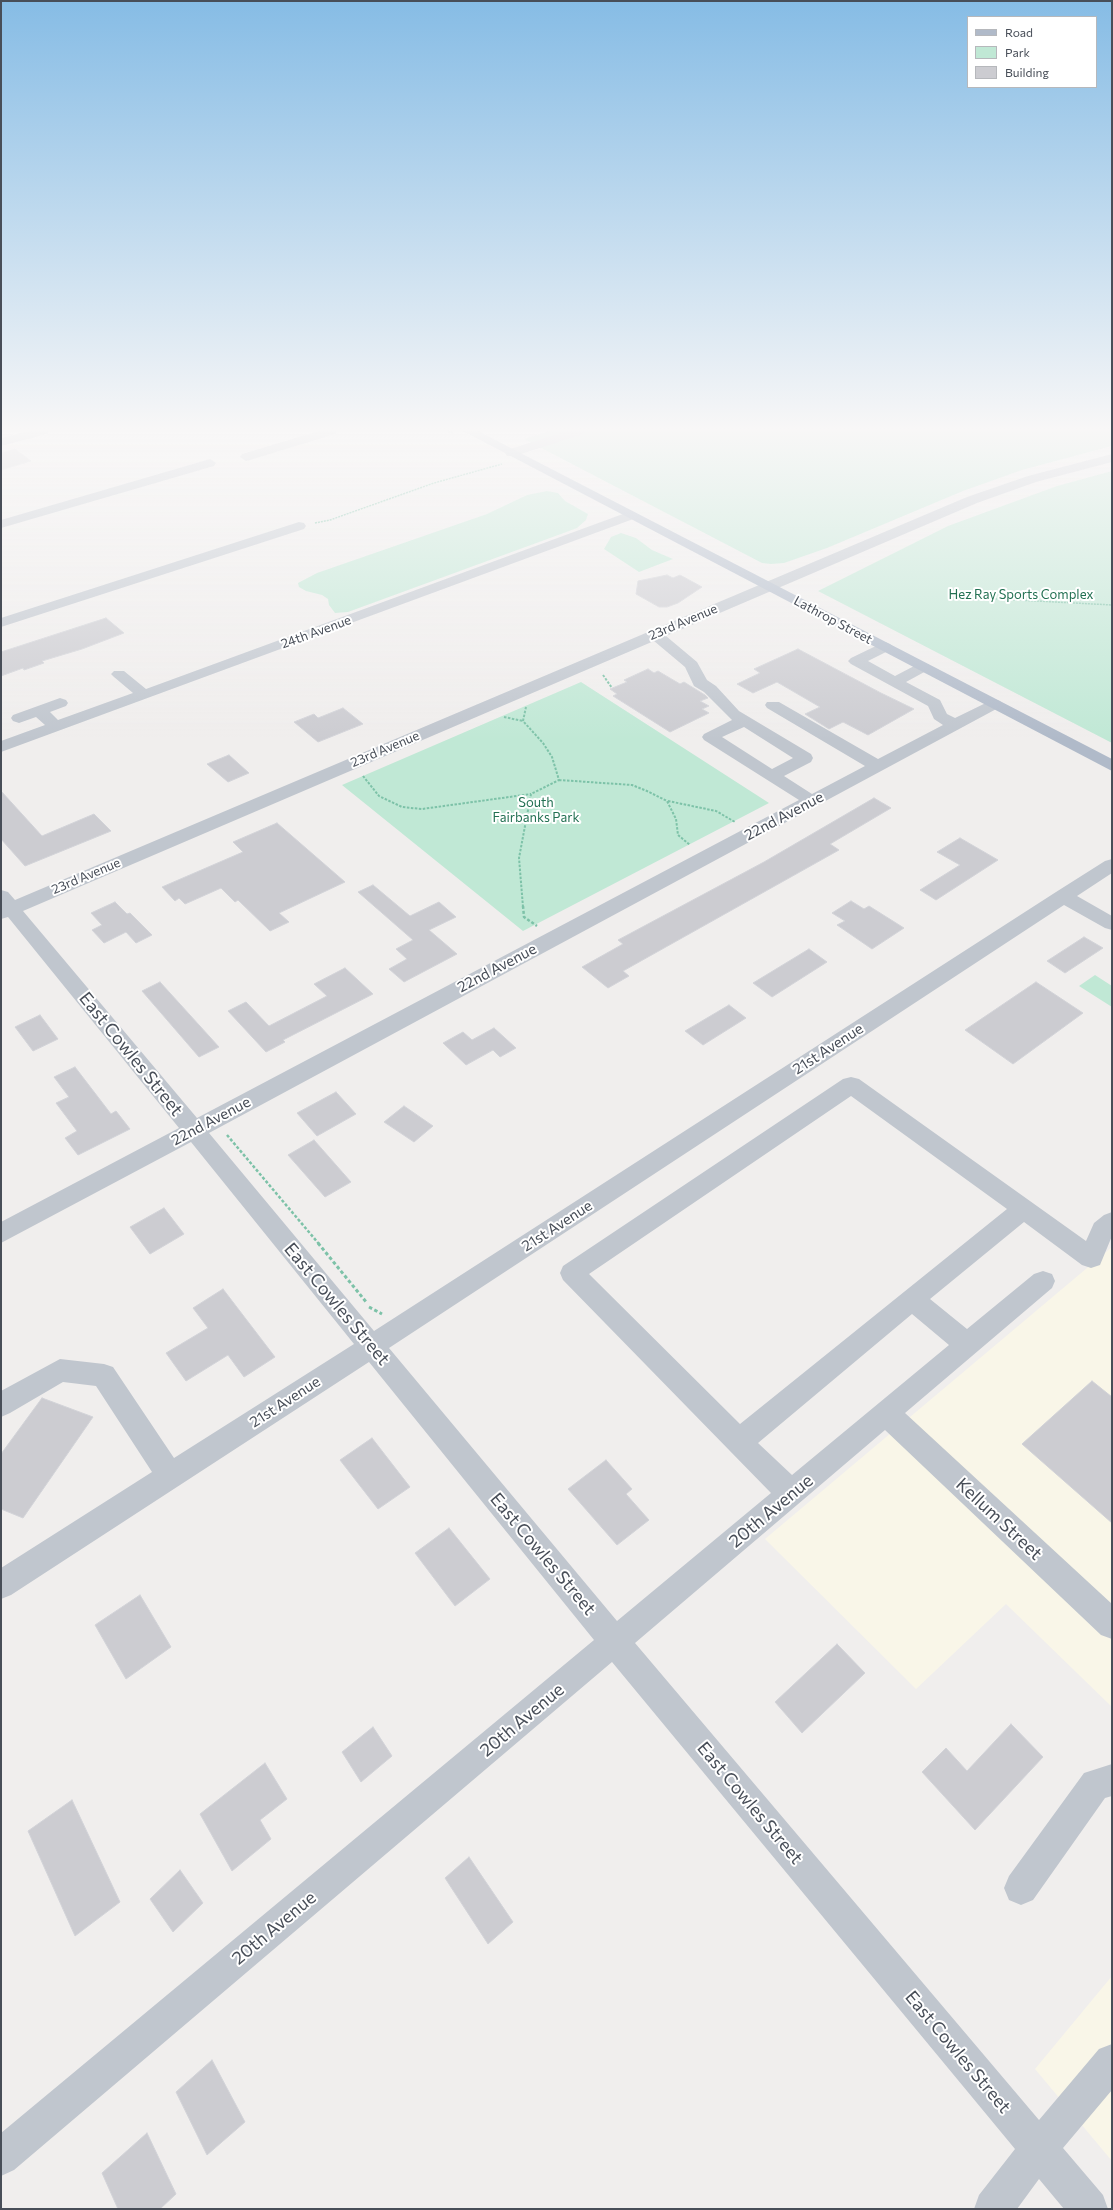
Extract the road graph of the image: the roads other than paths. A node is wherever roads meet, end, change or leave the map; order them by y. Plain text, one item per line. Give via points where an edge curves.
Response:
1 (274, 534) edge
2 (579, 534) edge
3 (668, 534) edge
4 (891, 534) edge
5 (768, 586) junction
6 (1, 623) edge
7 (653, 634) junction
8 (885, 648) junction
9 (677, 652) junction
10 (923, 667) junction
11 (119, 674) dead end
12 (894, 682) junction
13 (700, 684) junction
14 (144, 695) junction
15 (60, 703) dead end
16 (994, 704) junction
17 (773, 705) dead end
18 (39, 710) junction
19 (19, 718) dead end
20 (744, 721) junction
21 (955, 725) junction
22 (56, 727) junction
23 (1, 747) edge
24 (878, 766) junction
25 (1112, 766) edge
26 (772, 776) junction
27 (812, 801) junction
28 (1112, 865) edge
29 (1063, 896) junction
30 (4, 906) edge
31 (1112, 924) edge
32 (193, 1130) junction
33 (1024, 1209) junction
34 (1112, 1222) edge
35 (1, 1233) edge
36 (1043, 1281) dead end
37 (912, 1299) junction
38 (968, 1345) junction
39 (372, 1346) junction
40 (1, 1405) edge
41 (887, 1414) junction
42 (739, 1442) junction
43 (170, 1476) junction
44 (790, 1494) junction
45 (1, 1585) edge
46 (1112, 1624) edge
47 (615, 1642) junction
48 (1112, 1780) edge
49 (1021, 1888) dead end
50 (1112, 2062) edge
51 (1038, 2149) junction
52 (1, 2157) edge
53 (993, 2209) edge
54 (1089, 2209) edge

1 - 6 street
2 - 14 street, 24th Avenue
3 - 5 main road, Lathrop Street
4 - 5 street, 23rd Avenue
5 - 7 street, 23rd Avenue
5 - 8 main road, Lathrop Street
7 - 9 street
7 - 30 street, 23rd Avenue
8 - 10 main road, Lathrop Street
8 - 12 street via 856,661
9 - 13 street via 692,665
9 - 13 street via 672,661 674,669
10 - 12 street
10 - 16 main road, Lathrop Street
11 - 14 street
12 - 21 street via 934,703 940,716
13 - 20 street via 710,689 733,714
14 - 22 street, 24th Avenue
15 - 18 street
16 - 21 street, 22nd Avenue
16 - 25 main road, Lathrop Street
17 - 24 street
18 - 19 street
18 - 22 street
20 - 26 street via 805,758
20 - 26 street via 710,737
21 - 24 street, 22nd Avenue
22 - 23 street, 24th Avenue
24 - 27 street, 22nd Avenue
26 - 27 street
27 - 32 street, 22nd Avenue
28 - 29 street, 21st Avenue
29 - 31 street
29 - 39 street, 21st Avenue
30 - 32 street, East Cowles Street
32 - 35 street, 22nd Avenue
32 - 39 street, East Cowles Street
33 - 34 street via 1091,1258 1102,1230
33 - 37 street
33 - 42 street via 851,1084 572,1273
36 - 38 street, 20th Avenue
37 - 38 street
37 - 42 street
38 - 41 street, 20th Avenue
39 - 43 street, 21st Avenue
39 - 47 street, East Cowles Street
40 - 43 street via 60,1370 104,1375
41 - 44 street, 20th Avenue
41 - 46 street, Kellum Street
42 - 44 street
43 - 45 street, 21st Avenue
44 - 47 street, 20th Avenue
47 - 51 street, East Cowles Street
47 - 52 street, 20th Avenue
48 - 49 street via 1095,1784
50 - 51 street
51 - 53 street
51 - 54 street, East Cowles Street

